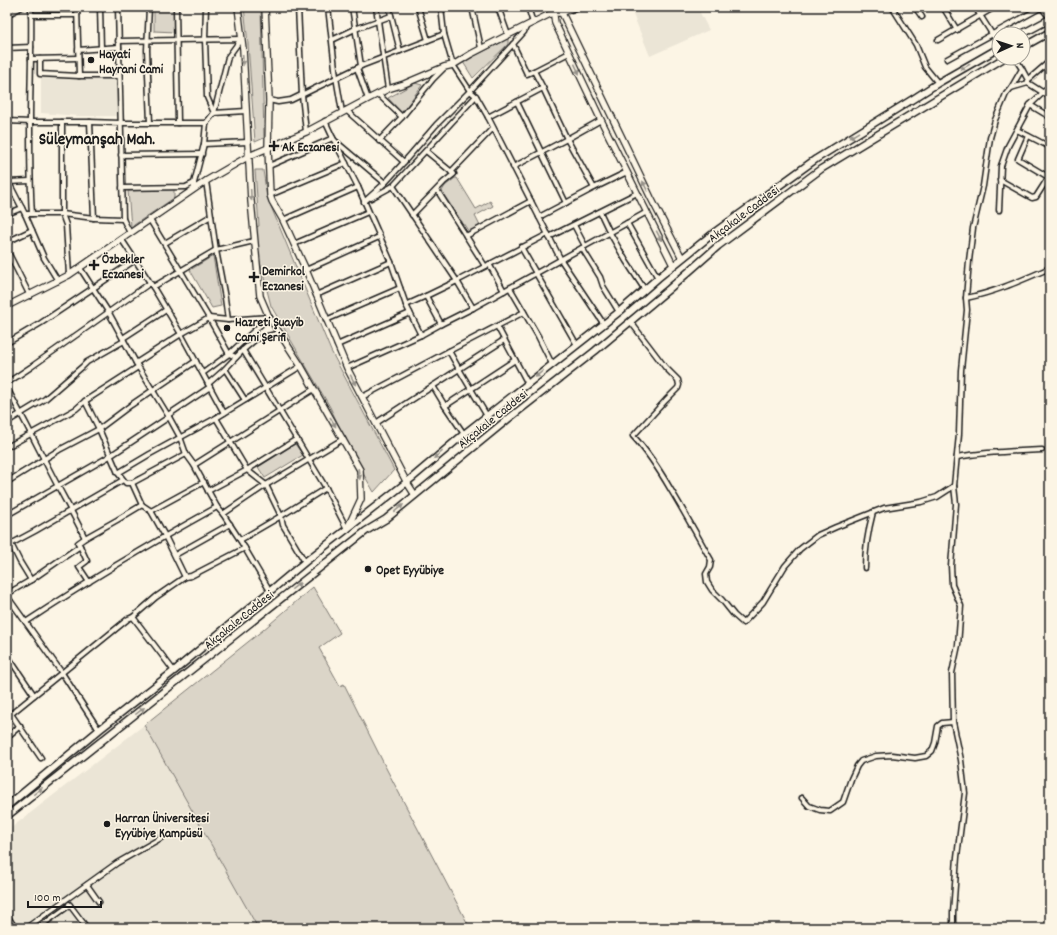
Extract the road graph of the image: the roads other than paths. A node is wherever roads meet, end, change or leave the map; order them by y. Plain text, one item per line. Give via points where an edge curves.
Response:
1 (10, 7) edge
2 (22, 7) edge
3 (31, 7) edge
4 (77, 7) edge
5 (100, 7) edge
6 (118, 7) edge
7 (149, 7) edge
8 (176, 7) edge
9 (206, 7) edge
10 (238, 7) edge
11 (265, 7) edge
12 (298, 7) edge
13 (328, 7) edge
14 (352, 7) edge
15 (376, 7) edge
16 (389, 7) edge
17 (418, 7) edge
18 (441, 7) edge
19 (472, 7) edge
20 (498, 7) edge
21 (528, 7) edge
22 (558, 7) edge
23 (576, 7) edge
24 (892, 7) edge
25 (915, 7) edge
26 (942, 7) edge
27 (975, 7) edge
28 (993, 7) edge
29 (1042, 7) edge
30 (554, 10) edge
31 (12, 12) junction
32 (561, 13) junction
33 (7, 15) edge
34 (77, 15) junction
35 (31, 16) junction
36 (391, 16) junction
37 (980, 16) junction
38 (922, 17) dead end
39 (1050, 18) edge
40 (378, 21) junction
41 (533, 23) junction
42 (1007, 26) edge
43 (526, 27) junction
44 (355, 29) junction
45 (1031, 29) edge
46 (957, 30) junction
47 (991, 32) edge
48 (1050, 32) edge
49 (444, 34) junction
50 (508, 34) junction
51 (991, 35) edge
52 (176, 39) junction
53 (241, 39) junction
54 (148, 40) junction
55 (205, 40) junction
56 (332, 40) junction
57 (428, 40) junction
58 (938, 40) dead end
59 (118, 41) junction
60 (1031, 43) edge
61 (513, 44) junction
62 (31, 47) junction
63 (119, 47) junction
64 (7, 48) edge
65 (101, 48) junction
66 (481, 48) junction
67 (78, 50) junction
68 (400, 51) junction
69 (569, 53) junction
70 (991, 53) edge
71 (383, 57) junction
72 (78, 58) junction
73 (31, 59) junction
74 (40, 59) junction
75 (947, 59) dead end
76 (1050, 62) edge
77 (453, 64) junction
78 (991, 66) edge
79 (1020, 66) edge
80 (359, 67) junction
81 (444, 67) junction
82 (1022, 69) junction
83 (534, 71) junction
84 (79, 76) junction
85 (120, 76) junction
86 (336, 77) junction
87 (1028, 81) junction
88 (938, 83) junction
89 (1050, 86) edge
90 (543, 88) junction
91 (1011, 88) junction
92 (388, 89) junction
93 (470, 91) junction
94 (1042, 93) junction
95 (378, 94) junction
96 (302, 95) junction
97 (476, 96) junction
98 (1050, 97) edge
99 (368, 99) junction
100 (269, 100) junction
101 (517, 102) junction
102 (1030, 106) junction
103 (246, 111) junction
104 (344, 111) junction
105 (214, 113) junction
106 (402, 117) junction
107 (1050, 117) edge
108 (488, 118) junction
109 (7, 120) edge
110 (601, 120) junction
111 (30, 122) junction
112 (62, 122) junction
113 (90, 122) junction
114 (326, 122) junction
115 (120, 123) junction
116 (150, 123) junction
117 (178, 123) junction
118 (206, 123) junction
119 (493, 128) junction
120 (1017, 130) junction
121 (306, 132) junction
122 (1028, 136) junction
123 (333, 138) junction
124 (567, 139) junction
125 (379, 141) junction
126 (248, 142) junction
127 (204, 144) junction
128 (1050, 147) edge
129 (268, 149) junction
130 (426, 151) junction
131 (541, 152) junction
132 (202, 154) junction
133 (121, 155) junction
134 (249, 156) junction
135 (404, 162) junction
136 (346, 163) junction
137 (269, 166) junction
138 (513, 167) junction
139 (451, 172) junction
140 (628, 172) junction
141 (1050, 177) edge
142 (8, 180) edge
143 (1000, 180) junction
144 (30, 181) junction
145 (206, 181) junction
146 (194, 183) junction
147 (385, 183) junction
148 (393, 186) junction
149 (358, 187) junction
150 (122, 188) junction
151 (594, 188) junction
152 (194, 190) junction
153 (437, 190) junction
154 (637, 193) junction
155 (270, 195) junction
156 (531, 201) junction
157 (364, 202) junction
158 (566, 203) junction
159 (22, 208) junction
160 (999, 210) dead end
161 (368, 212) junction
162 (600, 212) junction
163 (647, 212) junction
164 (7, 214) edge
165 (25, 214) junction
166 (32, 214) junction
167 (62, 214) junction
168 (412, 214) junction
169 (211, 216) junction
170 (539, 217) junction
171 (94, 218) junction
172 (123, 220) junction
173 (150, 220) junction
174 (282, 220) junction
175 (627, 223) junction
176 (574, 225) junction
177 (32, 230) junction
178 (130, 233) junction
179 (610, 233) junction
180 (466, 236) junction
181 (549, 236) junction
182 (379, 237) junction
183 (122, 240) junction
184 (254, 241) junction
185 (7, 242) edge
186 (165, 243) junction
187 (294, 244) junction
188 (521, 247) junction
189 (584, 247) junction
190 (7, 250) edge
191 (216, 250) junction
192 (682, 258) junction
193 (135, 260) junction
194 (561, 260) junction
195 (391, 262) junction
196 (487, 265) junction
197 (673, 265) junction
198 (80, 268) junction
199 (1050, 268) edge
200 (306, 270) junction
201 (181, 271) junction
202 (536, 274) junction
203 (69, 275) junction
204 (658, 278) junction
205 (457, 281) junction
206 (58, 282) junction
207 (152, 285) junction
208 (92, 288) junction
209 (400, 288) junction
210 (510, 288) junction
211 (645, 290) junction
212 (504, 291) junction
213 (316, 295) junction
214 (30, 296) junction
215 (426, 296) junction
216 (966, 298) junction
217 (406, 305) junction
218 (7, 306) edge
219 (473, 308) junction
220 (166, 310) junction
221 (524, 312) junction
222 (619, 312) junction
223 (108, 313) junction
224 (410, 313) junction
225 (269, 317) junction
226 (209, 318) junction
227 (228, 320) junction
228 (326, 320) junction
229 (630, 322) junction
230 (604, 323) junction
231 (441, 324) junction
232 (497, 326) junction
233 (280, 333) junction
234 (181, 334) junction
235 (421, 335) junction
236 (123, 339) junction
237 (504, 340) junction
238 (7, 343) edge
239 (337, 345) junction
240 (577, 345) junction
241 (243, 350) junction
242 (449, 351) junction
243 (229, 354) junction
244 (236, 357) junction
245 (515, 360) junction
246 (196, 361) junction
247 (552, 364) junction
248 (137, 365) junction
249 (301, 366) junction
250 (347, 368) junction
251 (225, 369) junction
252 (459, 369) junction
253 (203, 373) junction
254 (7, 383) edge
255 (528, 384) junction
256 (209, 386) junction
257 (433, 386) junction
258 (266, 387) junction
259 (7, 388) edge
260 (314, 389) junction
261 (471, 390) junction
262 (153, 391) junction
263 (362, 397) junction
264 (245, 400) junction
265 (85, 401) junction
266 (446, 406) junction
267 (279, 411) junction
268 (21, 413) junction
269 (224, 413) junction
270 (168, 416) junction
271 (486, 416) junction
272 (216, 418) junction
273 (7, 422) edge
274 (376, 423) junction
275 (99, 429) junction
276 (32, 433) junction
277 (464, 434) junction
278 (180, 437) junction
279 (297, 439) junction
280 (343, 439) junction
281 (231, 442) junction
282 (7, 447) edge
283 (1042, 450) dead end
284 (186, 454) junction
285 (110, 456) junction
286 (957, 457) junction
287 (44, 459) junction
288 (308, 460) junction
289 (194, 465) junction
290 (247, 470) junction
291 (118, 473) junction
292 (123, 480) junction
293 (406, 481) junction
294 (7, 482) edge
295 (204, 482) junction
296 (132, 483) junction
297 (58, 485) junction
298 (266, 485) junction
299 (954, 486) junction
300 (326, 488) junction
301 (208, 491) junction
302 (415, 495) junction
303 (142, 505) junction
304 (217, 507) junction
305 (72, 510) junction
306 (151, 511) junction
307 (873, 512) junction
308 (224, 514) junction
309 (7, 515) edge
310 (281, 516) junction
311 (230, 524) junction
312 (347, 529) junction
313 (7, 536) edge
314 (165, 536) junction
315 (86, 538) junction
316 (240, 540) junction
317 (12, 544) junction
318 (7, 546) edge
319 (80, 546) junction
320 (244, 548) junction
321 (175, 554) junction
322 (305, 562) junction
323 (866, 568) dead end
324 (185, 577) junction
325 (31, 580) junction
326 (89, 582) junction
327 (270, 591) junction
328 (7, 595) edge
329 (133, 617) junction
330 (26, 622) junction
331 (7, 655) edge
332 (174, 670) junction
333 (62, 673) junction
334 (34, 695) junction
335 (953, 722) junction
336 (20, 726) junction
337 (100, 730) junction
338 (7, 737) edge
339 (41, 758) dead end
340 (802, 798) dead end
341 (7, 806) edge
342 (7, 816) edge
343 (161, 838) dead end
344 (87, 885) junction
345 (66, 900) junction
346 (99, 902) dead end
347 (70, 905) junction
348 (7, 915) edge
349 (15, 928) edge
350 (26, 928) edge
351 (38, 928) edge
352 (88, 928) edge
353 (953, 928) edge

1 - 31 street
2 - 31 street
3 - 35 street
4 - 34 street
5 - 65 street
6 - 59 street
7 - 54 street
8 - 52 street
9 - 55 street
10 - 53 main road
11 - 100 main road
12 - 96 street
13 - 56 street
14 - 44 street
15 - 40 street
16 - 36 street
17 - 57 street
18 - 49 street
19 - 66 street
20 - 50 street
21 - 41 street
22 - 30 main road
22 - 32 main road
23 - 32 main road
24 - 88 street via 916,45 925,67
25 - 38 street
26 - 46 street
27 - 37 street
28 - 37 street
29 - 39 street
29 - 42 street
30 - 32 main road
30 - 41 main road
30 - 69 main road via 555,23
31 - 33 street
192 -> 32 main road
34 - 35 street
34 - 67 street
35 - 62 street
36 - 40 street
36 - 68 street
37 - 46 street
37 - 47 street
39 - 45 main road
40 - 44 street
40 - 71 street
41 - 43 main road
43 - 50 main road
43 - 61 street
44 - 56 street
44 - 80 street
46 - 58 street
48 - 60 main road
49 - 57 street
49 - 77 street
50 - 66 main road
51 - 75 street
52 - 54 street
52 - 55 street
52 - 117 street
53 - 55 street
53 -> 103 main road
53 - 105 street via 228,57
54 - 59 street
54 - 116 street
55 - 105 street via 207,97
56 - 86 street
57 - 68 street
59 - 63 street
61 - 83 street via 527,74
61 - 93 street
62 - 64 street
62 - 73 street
63 - 65 street
63 - 85 street
65 - 67 street
66 - 77 main road
67 - 72 street
68 - 71 street
69 - 83 street
69 -> 110 main road
70 -> 88 main road, Akçakale Caddesi
71 - 80 street
71 - 92 street
72 - 74 street
72 - 84 street
73 - 74 street
73 - 111 street
74 - 84 street via 40,74
76 - 87 street
77 - 81 main road
77 - 93 street
78 - 229 main road, Akçakale Caddesi via 821,168 718,246
79 - 82 street
80 - 86 street
80 - 99 street
81 - 92 main road
81 - 106 street
82 - 87 street
82 - 91 street
83 - 90 street
84 - 85 street
85 - 115 street
86 - 96 street
86 - 104 street
87 - 91 street
87 - 94 street
88 -> 192 main road, Akçakale Caddesi via 816,159
89 - 94 street
90 - 101 street
90 - 124 street
91 - 216 street via 1000,107 990,138 970,247
92 - 95 main road
93 - 97 street
93 - 135 street
94 - 98 street
94 - 102 street
95 - 99 main road
95 - 106 street
96 - 100 street via 278,102
96 - 121 street
97 - 108 street
97 - 130 street
99 - 104 main road
100 - 129 main road
101 - 108 street
101 - 131 street
102 - 107 street
102 - 120 street
103 - 105 street
103 - 126 main road
104 - 114 main road
104 - 125 street via 364,125
105 - 118 street
106 - 125 street
108 - 119 street
109 - 111 street
110 - 124 street
110 - 140 main road
111 - 112 street
111 - 144 street
112 - 113 street
112 - 167 street
113 - 115 street
113 - 171 street
114 - 121 main road
114 - 123 street
115 - 116 street
115 - 133 street
116 - 117 street
117 - 118 street
118 - 127 street
119 - 138 street
119 - 139 street
120 - 122 street
120 - 143 street via 1001,166
121 - 129 main road
122 - 128 street
122 - 141 street via 1018,159
123 - 136 street
123 - 137 street
123 - 147 street
124 - 131 street
124 - 151 street
125 - 135 street
126 - 127 street
126 - 134 main road
127 - 132 street
129 - 134 main road
129 - 137 main road
130 - 139 street
130 - 148 street
131 - 138 street
131 - 158 street
132 - 133 street
132 - 146 street
133 - 150 street
134 - 145 main road
134 -> 184 main road
135 - 147 street
136 - 149 street
136 - 155 street
137 - 155 main road
138 - 156 street
139 - 153 street via 454,174
140 - 151 street
140 - 154 main road
141 - 143 street via 1036,197 1032,198
142 - 144 street
142 - 159 street
143 - 160 street
144 - 166 street
145 - 152 main road
145 - 169 street
146 - 150 street via 186,187
146 - 152 street
147 - 157 street
148 - 157 street
148 - 168 street
149 - 157 street
149 - 174 street
150 - 172 street
151 - 158 street
152 - 173 main road
153 - 168 street
153 - 180 street
154 - 162 street
154 - 163 main road
155 - 174 main road
156 - 170 street
156 - 180 street
157 - 161 street
158 - 170 street
159 - 164 street
159 - 165 street
161 - 182 street
161 - 187 street
162 - 176 street
162 - 179 street
163 - 175 street
163 -> 197 main road
165 - 166 street
165 - 177 street
166 - 167 street
167 - 171 street
167 - 203 street via 66,225
168 - 205 street
169 - 186 street
169 - 191 street
170 - 181 street
171 - 172 street
172 - 178 street
173 - 178 main road
173 - 186 street
174 - 187 main road
175 - 179 street
175 - 204 street
176 - 181 street
176 - 189 street
177 - 185 street
177 - 206 street
178 - 183 main road
179 - 189 street
179 - 211 street
180 - 196 street
181 - 188 street
181 - 194 street
182 - 195 street
182 - 200 street
183 - 193 street
183 - 198 main road
184 - 191 street
184 - 225 main road via 260,296
186 - 201 street
187 - 200 main road
188 - 196 street
188 - 202 street
189 - 194 street
189 - 222 street
190 - 214 street
191 - 201 street
191 - 227 street
192 - 197 main road, Akçakale Caddesi
193 - 207 street
193 - 208 street
194 - 202 street
194 - 230 street
195 - 209 street
195 - 213 street
196 - 205 street
196 - 212 street
197 - 204 main road, Akçakale Caddesi
198 - 203 main road
198 - 208 street
199 - 216 street via 983,295
200 - 213 main road
201 - 207 street
201 - 226 street
202 - 210 street
202 - 240 street
203 - 206 main road
204 - 211 main road, Akçakale Caddesi
205 - 215 street
205 - 219 street
206 - 214 main road
207 - 220 street
207 - 223 street
208 - 223 street
208 - 238 street
209 - 217 street
209 - 228 street
210 - 212 street
210 - 221 street
211 - 222 main road, Akçakale Caddesi
212 - 219 street
213 - 228 main road
214 - 218 main road
215 - 217 street
215 - 231 street
216 - 286 street
217 - 224 street
219 - 231 street
220 - 234 street
220 - 236 street
221 - 232 street
221 - 247 street
222 - 230 main road, Akçakale Caddesi
223 - 236 street
223 - 254 street
224 - 235 street
224 - 239 street
225 - 227 street
225 - 233 main road
225 - 243 street
226 - 227 street
226 - 234 street
226 - 243 street
228 - 239 main road
229 - 302 main road, Akçakale Caddesi
229 - 307 street via 678,380 679,385 633,436 657,467 711,560 706,574 707,582 743,623 763,602 785,566 800,549 818,535
230 - 240 main road, Akçakale Caddesi
231 - 235 street
232 - 237 street
232 - 242 street
233 - 241 street via 256,339
233 - 249 main road
234 - 246 street
234 - 248 street
235 - 250 street
236 - 248 street
236 - 268 street via 87,362 45,399
237 - 245 street
237 - 252 street
239 - 250 main road
240 - 247 main road, Akçakale Caddesi
241 - 244 street
241 - 258 street
242 - 252 street
242 - 263 street
243 - 244 street
243 - 253 street
244 - 251 street
245 - 255 street
245 - 261 street
246 - 253 street
246 - 262 street
247 -> 255 main road, Akçakale Caddesi
248 - 262 street
248 - 265 street
249 - 258 street
249 - 260 main road
250 -> 263 main road
251 - 256 street
251 - 264 street
252 - 257 street
252 - 261 street
253 - 256 street
255 - 271 main road, Akçakale Caddesi
256 - 269 street
256 - 270 street
257 - 266 street
257 - 274 street
258 - 264 street
258 - 267 street
259 - 268 street
260 - 267 street
260 -> 280 main road
261 - 266 street
261 - 271 street
262 - 270 street
262 - 275 street
263 - 274 main road
264 - 269 street
265 - 275 street
265 - 276 street via 76,409
266 - 277 street
267 - 279 street
267 - 281 street
268 - 273 street
268 - 276 street
269 - 272 street
270 - 278 street
270 - 285 street
271 - 277 main road, Akçakale Caddesi
272 - 278 street
272 - 281 street
274 - 293 main road
275 - 285 street
275 - 287 street
276 - 282 street
276 - 287 street
277 -> 293 main road, Akçakale Caddesi
278 - 284 street
278 - 291 street
279 - 288 street
279 - 290 street
280 - 288 street
280 -> 312 main road via 360,470 361,499
281 - 289 street
281 - 290 street
283 - 286 street
284 - 289 street
284 - 296 street
285 - 291 street
285 - 297 street
286 - 299 street
287 - 294 street
287 - 297 street
288 - 298 street
288 - 300 street
289 - 295 street
290 - 298 street
290 - 301 street
291 - 292 street
292 - 296 street
292 - 305 street
293 - 302 main road
293 - 312 main road, Akçakale Caddesi
295 - 301 street
295 - 306 street
296 - 303 street
297 - 305 street
297 - 309 street
298 - 308 street
298 - 310 street
299 - 307 street via 937,497
299 - 335 street via 956,504 952,585 961,606 958,645 952,673
300 - 310 street
300 - 312 street
301 - 304 street
342 -> 302 main road, Akçakale Caddesi via 366,531 386,519
303 - 306 street
303 - 315 street
304 - 308 street
304 - 314 street
305 - 315 street
305 - 317 street
306 - 314 street
307 - 323 street via 867,537
308 - 311 street
310 - 316 street
310 - 322 street via 283,525
311 - 316 street
311 - 321 street
312 - 322 main road, Akçakale Caddesi
313 - 317 street
314 - 321 street
314 - 326 street
315 - 319 street via 78,543
316 - 320 street
317 - 318 street
317 - 325 street
319 - 325 street
319 - 326 street via 87,561 79,567
320 - 324 street
320 - 327 street
321 - 324 street
322 - 327 main road, Akçakale Caddesi
324 - 329 street
325 - 328 street
326 - 330 street
327 - 332 main road, Akçakale Caddesi
328 - 330 street
329 - 332 street
329 - 333 street
330 - 333 street
331 - 334 street
332 - 337 main road, Akçakale Caddesi
333 - 334 street
333 - 337 street
334 - 336 street via 11,714
335 - 340 street via 938,726 936,744 926,756 876,756 861,761 843,802 830,811 809,806
335 - 353 street via 965,793 956,864
336 - 338 street
336 - 339 street
337 - 341 main road, Akçakale Caddesi
343 - 344 street
344 - 345 street
344 - 346 street
345 - 347 street
345 - 350 street
347 - 351 street
347 - 352 street
348 - 349 street

